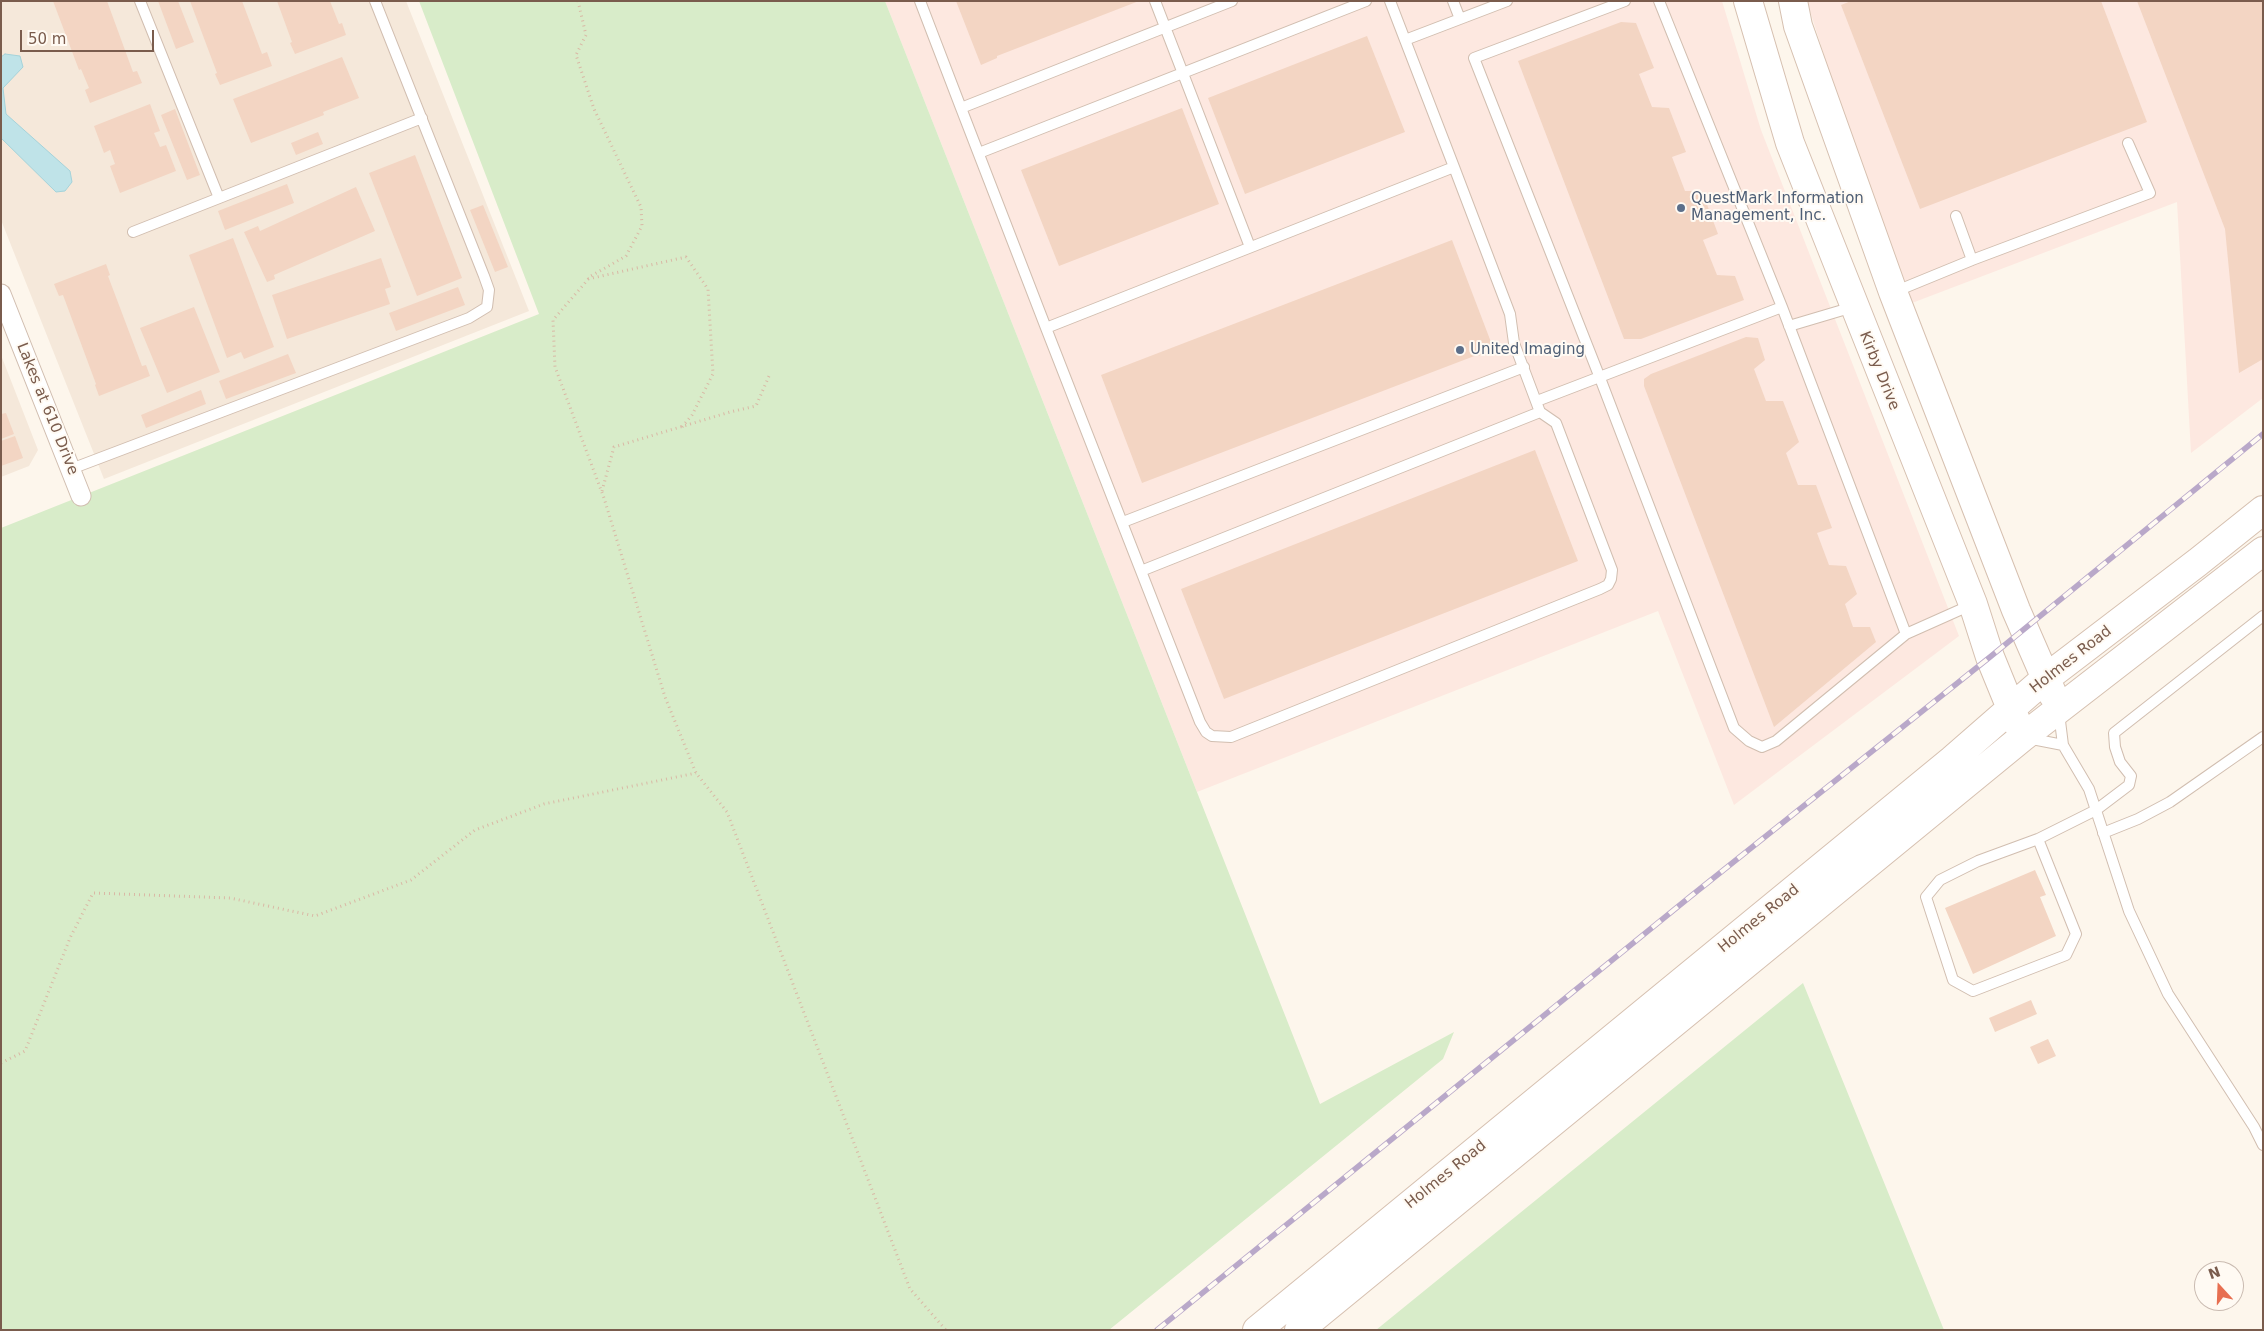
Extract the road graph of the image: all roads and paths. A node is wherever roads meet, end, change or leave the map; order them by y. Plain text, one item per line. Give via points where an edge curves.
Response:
1 (140, 1) edge
2 (375, 1) edge
3 (578, 1) edge
4 (920, 1) edge
5 (1155, 1) edge
6 (1232, 1) edge
7 (1366, 1) edge
8 (1390, 1) edge
9 (1453, 1) edge
10 (1507, 1) edge
11 (1625, 1) edge
12 (1659, 1) edge
13 (1748, 1) edge
14 (1793, 1) edge
15 (1460, 19) junction
16 (1165, 27) junction
17 (1405, 40) junction
18 (1183, 74) junction
19 (961, 108) junction
20 (422, 118) junction
21 (2128, 143) dead end
22 (979, 152) junction
23 (1454, 167) junction
24 (219, 198) junction
25 (1956, 216) dead end
26 (133, 232) dead end
27 (1250, 247) junction
28 (1972, 260) junction
29 (588, 279) junction
30 (1893, 292) junction
31 (1, 294) edge
32 (1782, 307) junction
33 (1853, 307) junction
34 (1789, 326) junction
35 (1046, 328) junction
36 (1524, 367) junction
37 (769, 376) dead end
38 (1600, 378) junction
39 (1536, 401) junction
40 (1540, 412) junction
41 (682, 427) junction
42 (71, 469) junction
43 (602, 492) junction
44 (81, 496) dead end
45 (2263, 510) edge
46 (1122, 522) junction
47 (2263, 551) edge
48 (1141, 571) junction
49 (1973, 604) junction
50 (2263, 616) edge
51 (1906, 634) junction
52 (2046, 678) junction
53 (2010, 708) junction
54 (2059, 710) junction
55 (2023, 737) junction
56 (2263, 737) edge
57 (2063, 745) junction
58 (696, 772) junction
59 (2096, 810) junction
60 (2103, 833) junction
61 (2038, 839) junction
62 (1, 1063) edge
63 (2263, 1145) edge
64 (946, 1330) edge
65 (1257, 1330) edge
66 (1299, 1330) edge

1 - 24 lane
2 - 20 lane
3 - 29 path via 586,35 576,55 594,109 641,207 642,226 626,256
4 - 19 lane
5 - 16 lane
6 - 16 lane
7 - 18 lane
8 - 17 lane
9 - 15 lane
10 - 15 lane
11 - 38 lane via 1474,58
12 - 32 lane
13 - 33 main road, Kirby Drive via 1790,143
14 - 30 main road via 1798,26
15 - 17 lane
16 - 18 lane
16 - 19 lane
17 - 23 lane
18 - 22 lane
18 - 27 lane
19 - 22 lane
20 - 24 lane
20 - 42 lane via 484,276 488,290 486,307 469,318
21 - 28 lane via 2150,193
22 - 35 lane
23 - 27 lane
23 - 36 lane via 1510,314 1514,343
24 - 26 lane
25 - 28 lane
27 - 35 lane
28 - 30 lane
29 - 41 path via 686,257 708,289 713,374 692,415
29 - 43 path via 553,320 555,367
30 - 33 main road
30 - 52 main road via 2016,610
31 - 42 street, Lakes at 610 Drive
32 - 34 lane
32 - 38 lane
33 - 34 lane
33 - 49 main road, Kirby Drive
34 - 51 lane
35 - 46 lane
36 - 39 lane
36 - 46 lane
37 - 41 path via 756,406
38 - 39 lane
38 - 51 lane via 1734,728 1749,741 1762,748 1776,741
39 - 40 lane
40 - 48 lane
40 - 48 lane via 1556,424 1612,570 1608,585 1231,737 1212,736 1200,722
41 - 43 path via 614,448
42 - 44 street, Lakes at 610 Drive
43 - 58 path via 665,697
45 - 52 main road, Holmes Road
46 - 48 lane
47 - 54 main road, Holmes Road
49 - 51 lane
49 - 53 main road, Kirby Drive
50 - 59 lane via 2114,733 2120,762 2131,776 2129,785
52 - 53 main road, Holmes Road
52 - 54 main road
53 - 55 main road, Kirby Drive
53 - 65 main road, Holmes Road via 1952,760
54 - 55 main road, Holmes Road
54 - 57 lane
55 - 57 lane
55 - 66 main road, Holmes Road
56 - 60 lane via 2170,802
57 - 59 lane via 2089,789
58 - 62 path via 544,804 475,830 411,880 315,916 230,898 93,893 70,938 25,1052
58 - 64 path via 727,812 910,1289
59 - 60 lane
59 - 61 lane
60 - 63 lane via 2129,911 2168,994
61 - 61 lane via 1978,861 1940,880 1926,897 1953,980 1973,991 2066,955 2076,934

